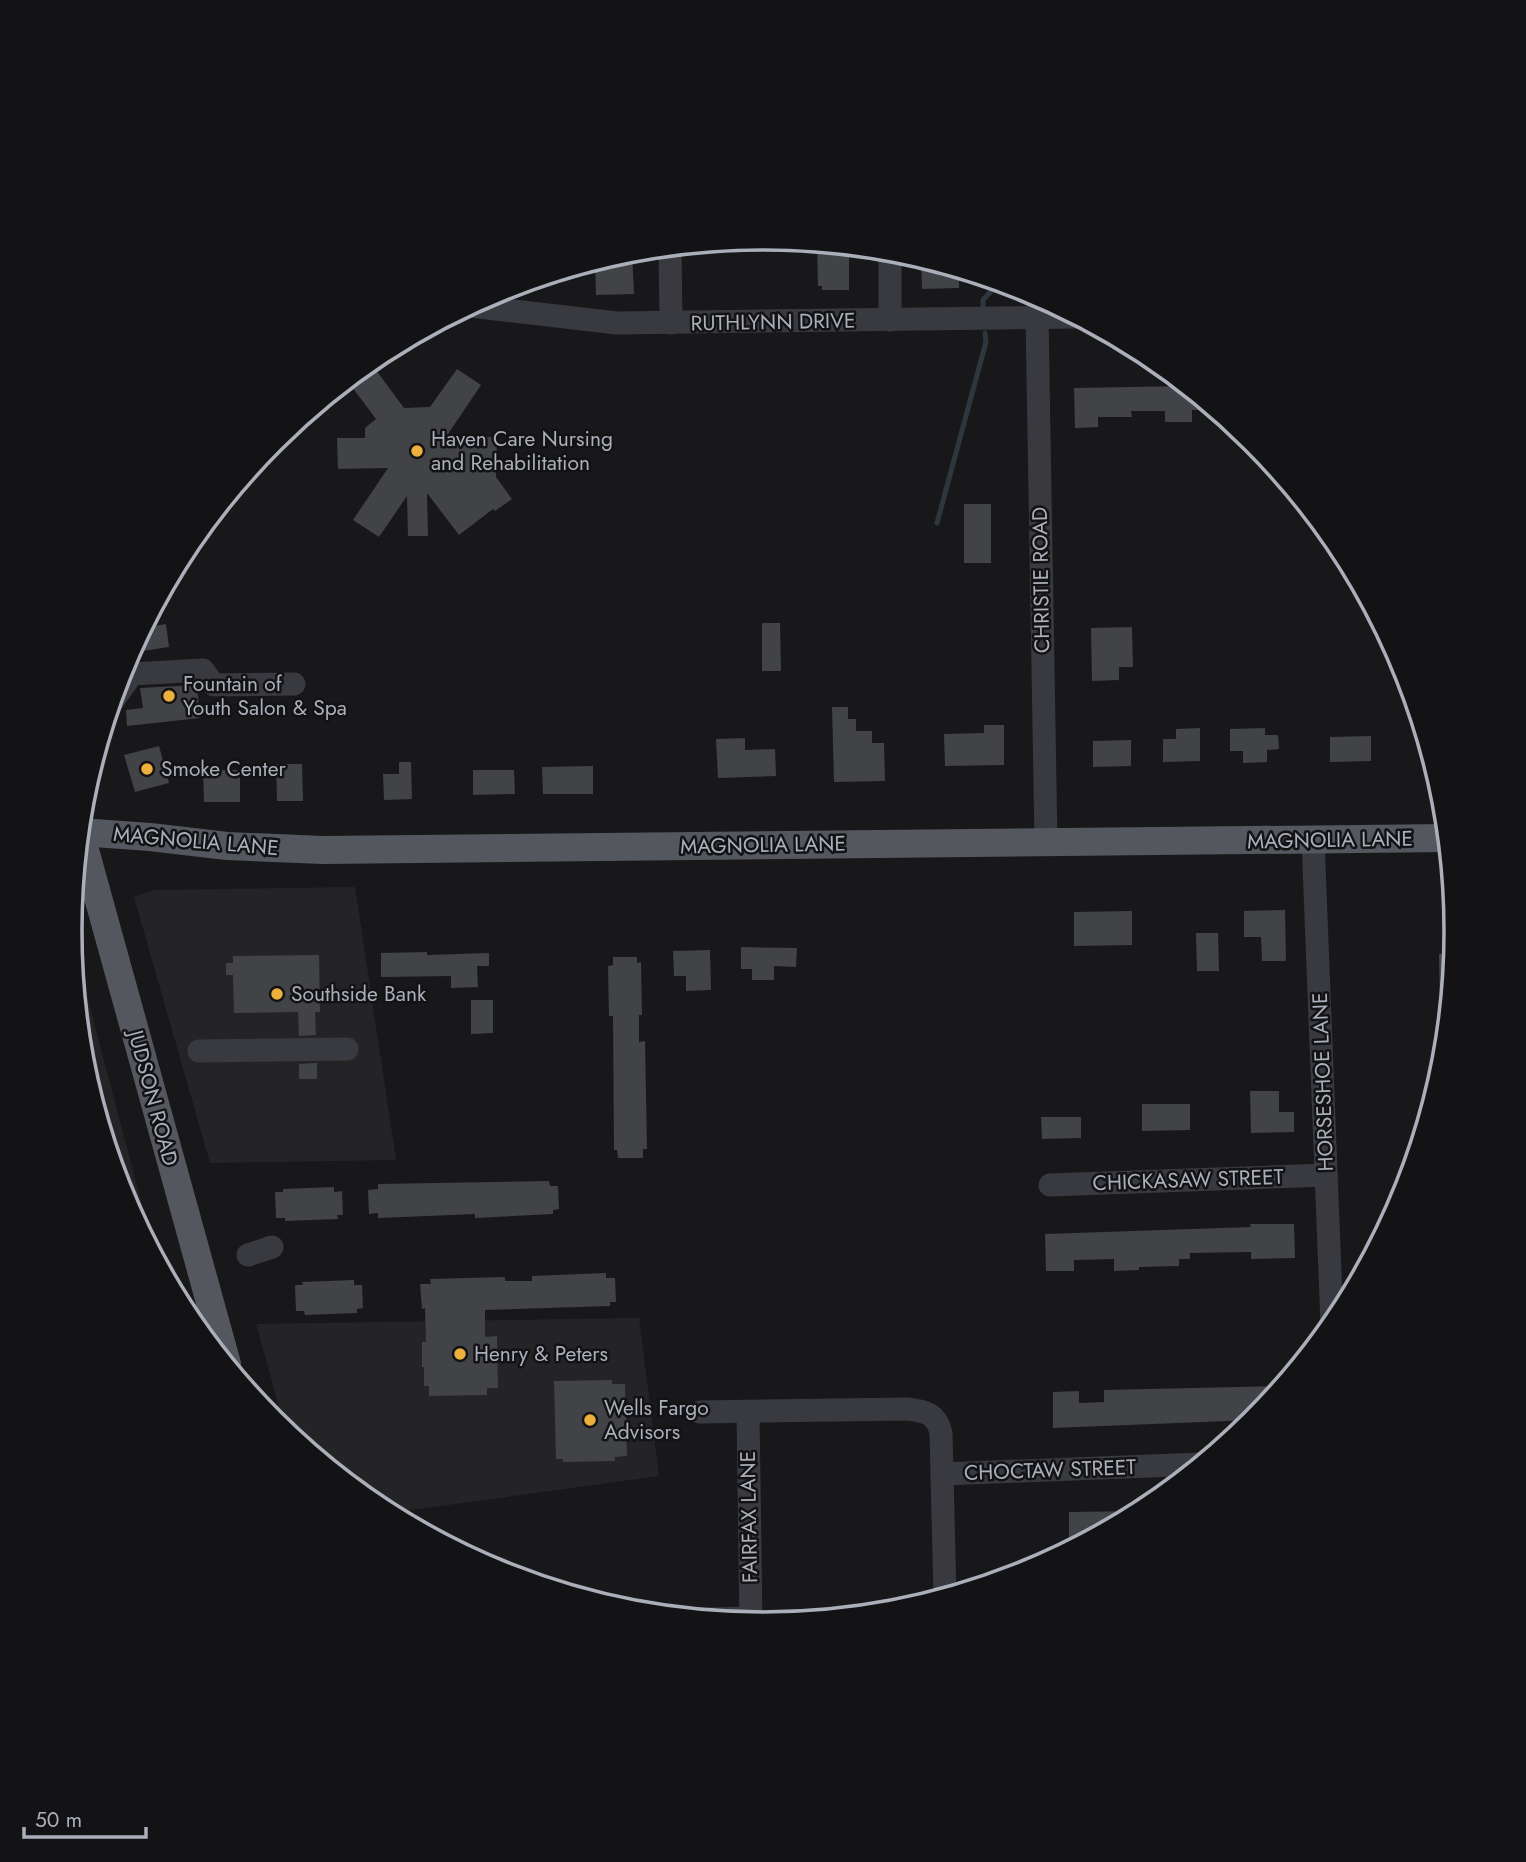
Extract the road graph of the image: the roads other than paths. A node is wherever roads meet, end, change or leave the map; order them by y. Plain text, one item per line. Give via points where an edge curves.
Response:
1 (670, 257) edge
2 (890, 262) edge
3 (488, 308) edge
4 (1037, 317) junction
5 (1057, 317) edge
6 (890, 320) junction
7 (671, 323) junction
8 (132, 674) edge
9 (294, 684) dead end
10 (89, 833) edge
11 (1437, 838) edge
12 (1312, 840) junction
13 (1046, 843) junction
14 (87, 856) edge
15 (348, 1049) dead end
16 (199, 1051) dead end
17 (1326, 1175) junction
18 (1050, 1185) dead end
19 (272, 1247) dead end
20 (248, 1255) dead end
21 (1331, 1305) edge
22 (221, 1342) edge
23 (700, 1412) dead end
24 (748, 1412) junction
25 (1185, 1465) edge
26 (942, 1474) junction
27 (945, 1587) edge
28 (751, 1611) edge

1 - 7 street
2 - 6 street
3 - 7 street, RUTHLYNN DRIVE via 594,322
4 - 5 street, RUTHLYNN DRIVE
4 - 6 street, RUTHLYNN DRIVE
4 - 13 street, CHRISTIE ROAD
6 - 7 street, RUTHLYNN DRIVE
8 - 9 street via 203,670 214,685
10 - 13 main road, MAGNOLIA LANE via 323,850
11 - 12 main road, MAGNOLIA LANE
12 - 13 main road, MAGNOLIA LANE
12 - 17 street, HORSESHOE LANE
14 - 22 main road, JUDSON ROAD
15 - 16 street
17 - 18 street, CHICKASAW STREET
17 - 21 street, HORSESHOE LANE
19 - 20 street
23 - 24 street
24 - 26 street via 929,1412 939,1424
24 - 28 street, FAIRFAX LANE
25 - 26 street, CHOCTAW STREET
26 - 27 street

